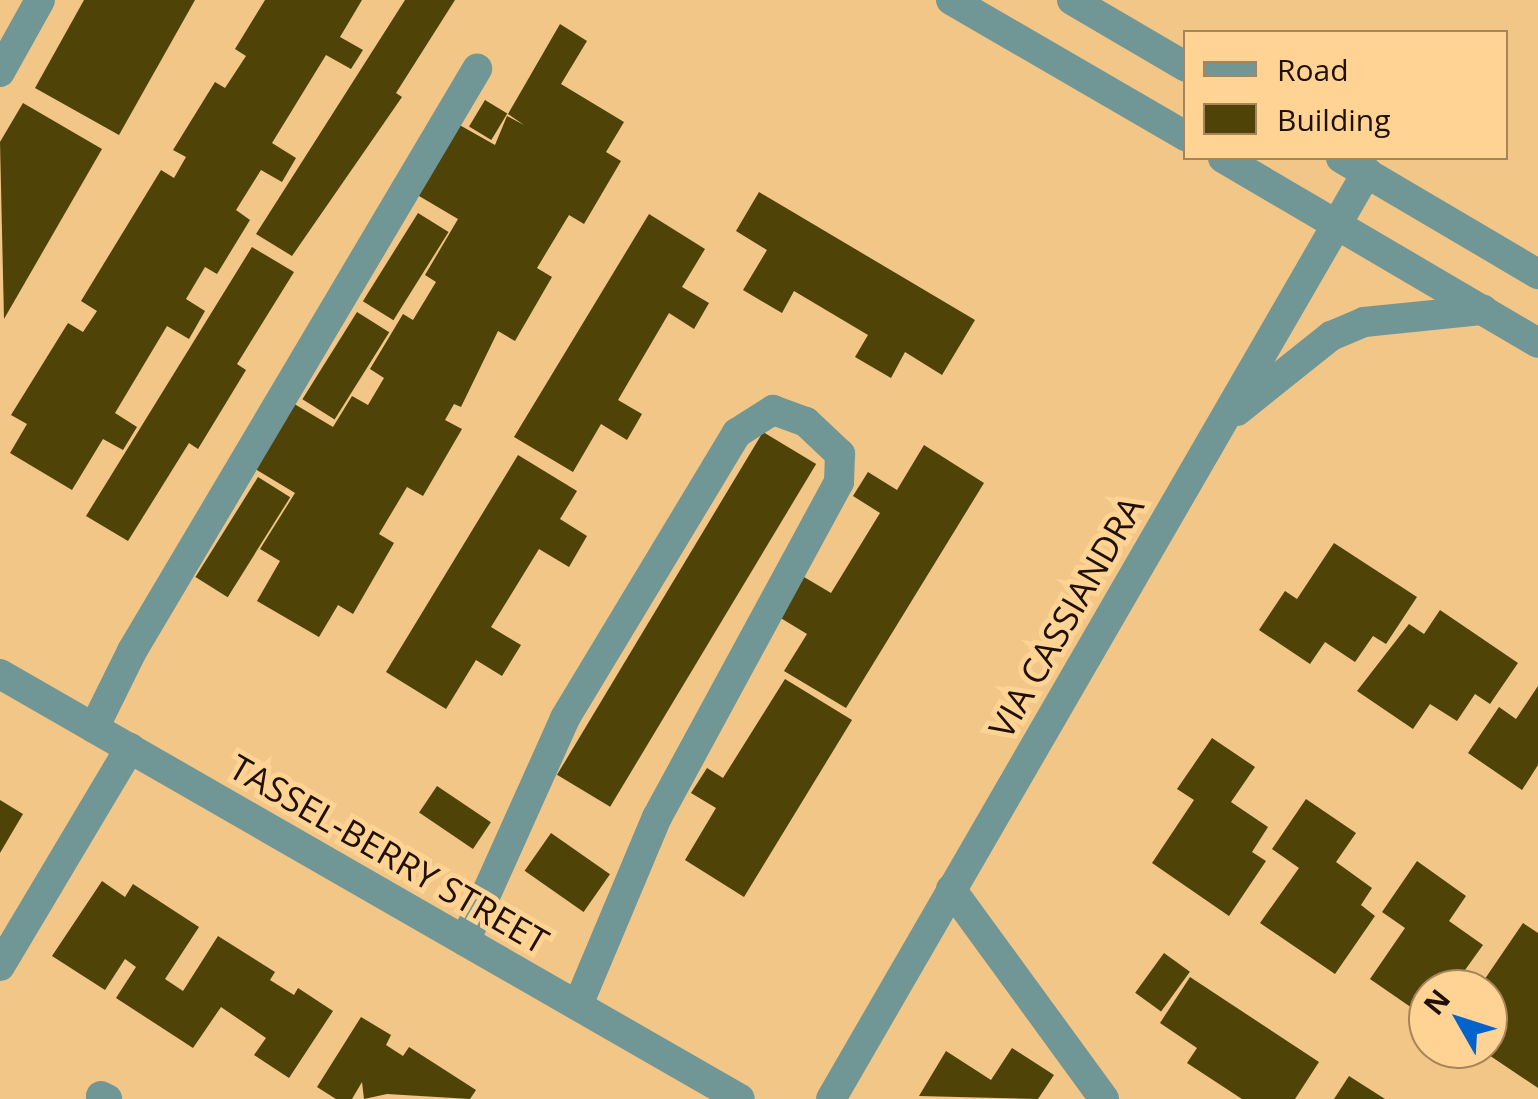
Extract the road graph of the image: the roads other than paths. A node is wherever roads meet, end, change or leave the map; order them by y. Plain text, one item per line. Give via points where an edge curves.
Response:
1 (40, 0) edge
2 (952, 0) edge
3 (1072, 0) edge
4 (1183, 64) edge
5 (477, 69) dead end
6 (0, 72) edge
7 (1183, 134) edge
8 (1226, 160) edge
9 (1354, 165) edge
10 (1336, 223) junction
11 (1538, 274) edge
12 (1484, 310) junction
13 (1538, 342) edge
14 (1220, 425) junction
15 (0, 674) edge
16 (94, 728) junction
17 (130, 748) junction
18 (951, 889) junction
19 (465, 941) junction
20 (0, 966) edge
21 (578, 1005) junction
22 (740, 1099) edge
23 (831, 1099) edge
24 (1104, 1099) edge

1 - 6 street
2 - 7 street
3 - 4 street
5 - 16 street via 142,634
8 - 10 street
9 - 10 street, VIA CASSIANDRA
9 - 11 street
10 - 12 street
10 - 14 street, VIA CASSIANDRA
12 - 13 street
12 - 14 street via 1364,322 1309,352
14 - 18 street, VIA CASSIANDRA
15 - 16 street, TASSEL-BERRY STREET
16 - 17 street, TASSEL-BERRY STREET
17 - 19 street, TASSEL-BERRY STREET
17 - 20 street
18 - 23 street, VIA CASSIANDRA
18 - 24 street
19 - 21 street, TASSEL-BERRY STREET
19 - 21 street via 565,718 737,433 773,410 806,422 840,454 839,482 657,817
21 - 22 street, TASSEL-BERRY STREET

